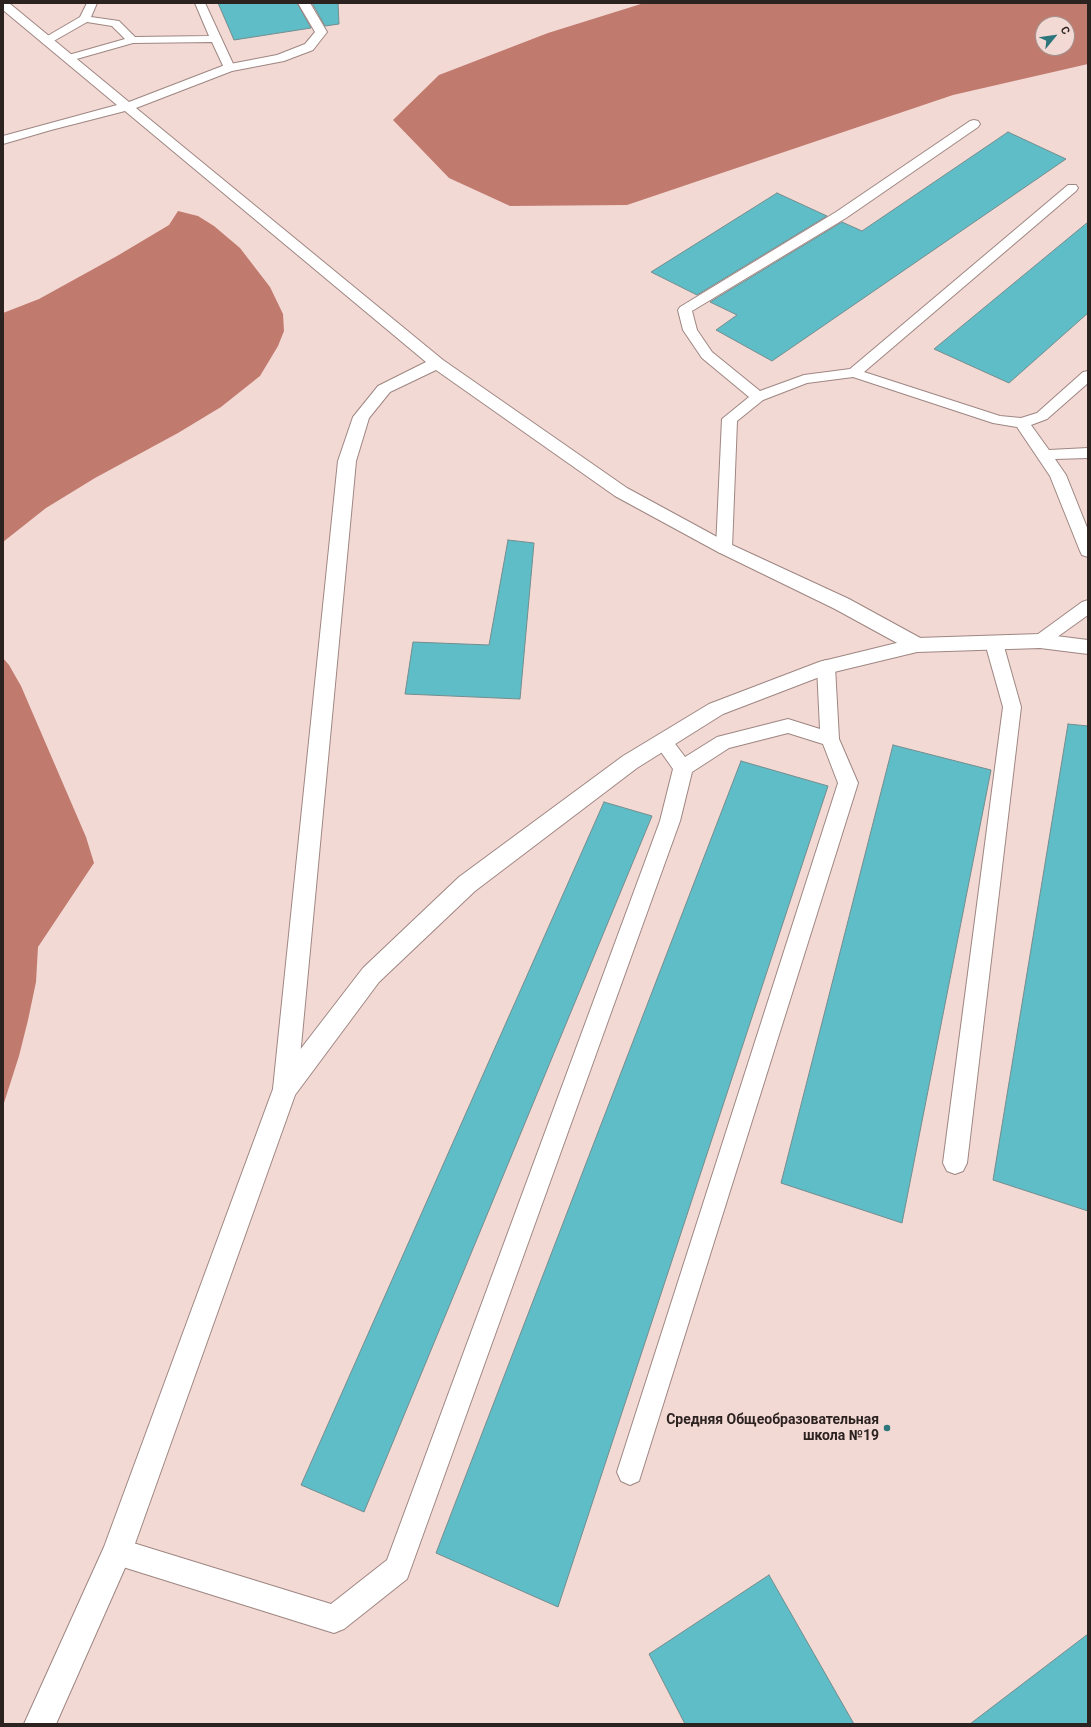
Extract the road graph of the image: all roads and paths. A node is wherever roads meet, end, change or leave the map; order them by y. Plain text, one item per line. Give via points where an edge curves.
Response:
1 (92, 3) edge
2 (200, 3) edge
3 (304, 3) edge
4 (3, 4) edge
5 (85, 19) junction
6 (215, 38) junction
7 (48, 40) junction
8 (132, 40) junction
9 (69, 58) junction
10 (229, 68) junction
11 (129, 106) junction
12 (974, 124) dead end
13 (3, 140) edge
14 (1072, 188) dead end
15 (437, 363) junction
16 (854, 373) junction
17 (1088, 375) edge
18 (758, 397) junction
19 (1022, 423) junction
20 (1088, 453) edge
21 (1045, 455) junction
22 (724, 548) junction
23 (1088, 551) edge
24 (1088, 606) edge
25 (1040, 641) junction
26 (994, 643) junction
27 (917, 645) junction
28 (1088, 647) edge
29 (826, 667) junction
30 (830, 738) junction
31 (663, 742) junction
32 (683, 768) junction
33 (285, 1089) junction
34 (955, 1163) dead end
35 (630, 1472) dead end
36 (117, 1552) junction
37 (40, 1724) edge

1 - 5 lane
2 - 6 lane
3 - 10 street via 321,32 309,47 280,58
4 - 7 street
5 - 7 lane
5 - 8 lane via 115,23
6 - 8 lane
6 - 10 lane
7 - 9 street
8 - 9 lane
9 - 11 street
10 - 11 street
11 - 13 street via 46,126
11 - 15 street
12 - 18 lane via 841,215 685,310 690,330 707,355
14 - 16 lane
15 - 22 street via 621,492
15 - 33 street via 384,389 361,416 346,461
16 - 18 lane via 804,379
16 - 19 lane via 998,420
17 - 19 lane via 1042,416
18 - 22 lane via 730,419
19 - 21 lane
20 - 21 lane
21 - 23 lane via 1058,475
22 - 27 street via 842,604
24 - 25 lane
25 - 26 street
25 - 28 street
26 - 27 street
26 - 34 lane via 1012,707
27 - 29 street
29 - 30 lane
29 - 31 street via 716,709
30 - 32 lane via 788,726 724,742
30 - 35 lane via 848,783
31 - 32 lane
31 - 33 street via 630,762 467,884 371,974
32 - 36 lane via 670,821 397,1569 334,1619
33 - 36 street
36 - 37 street

